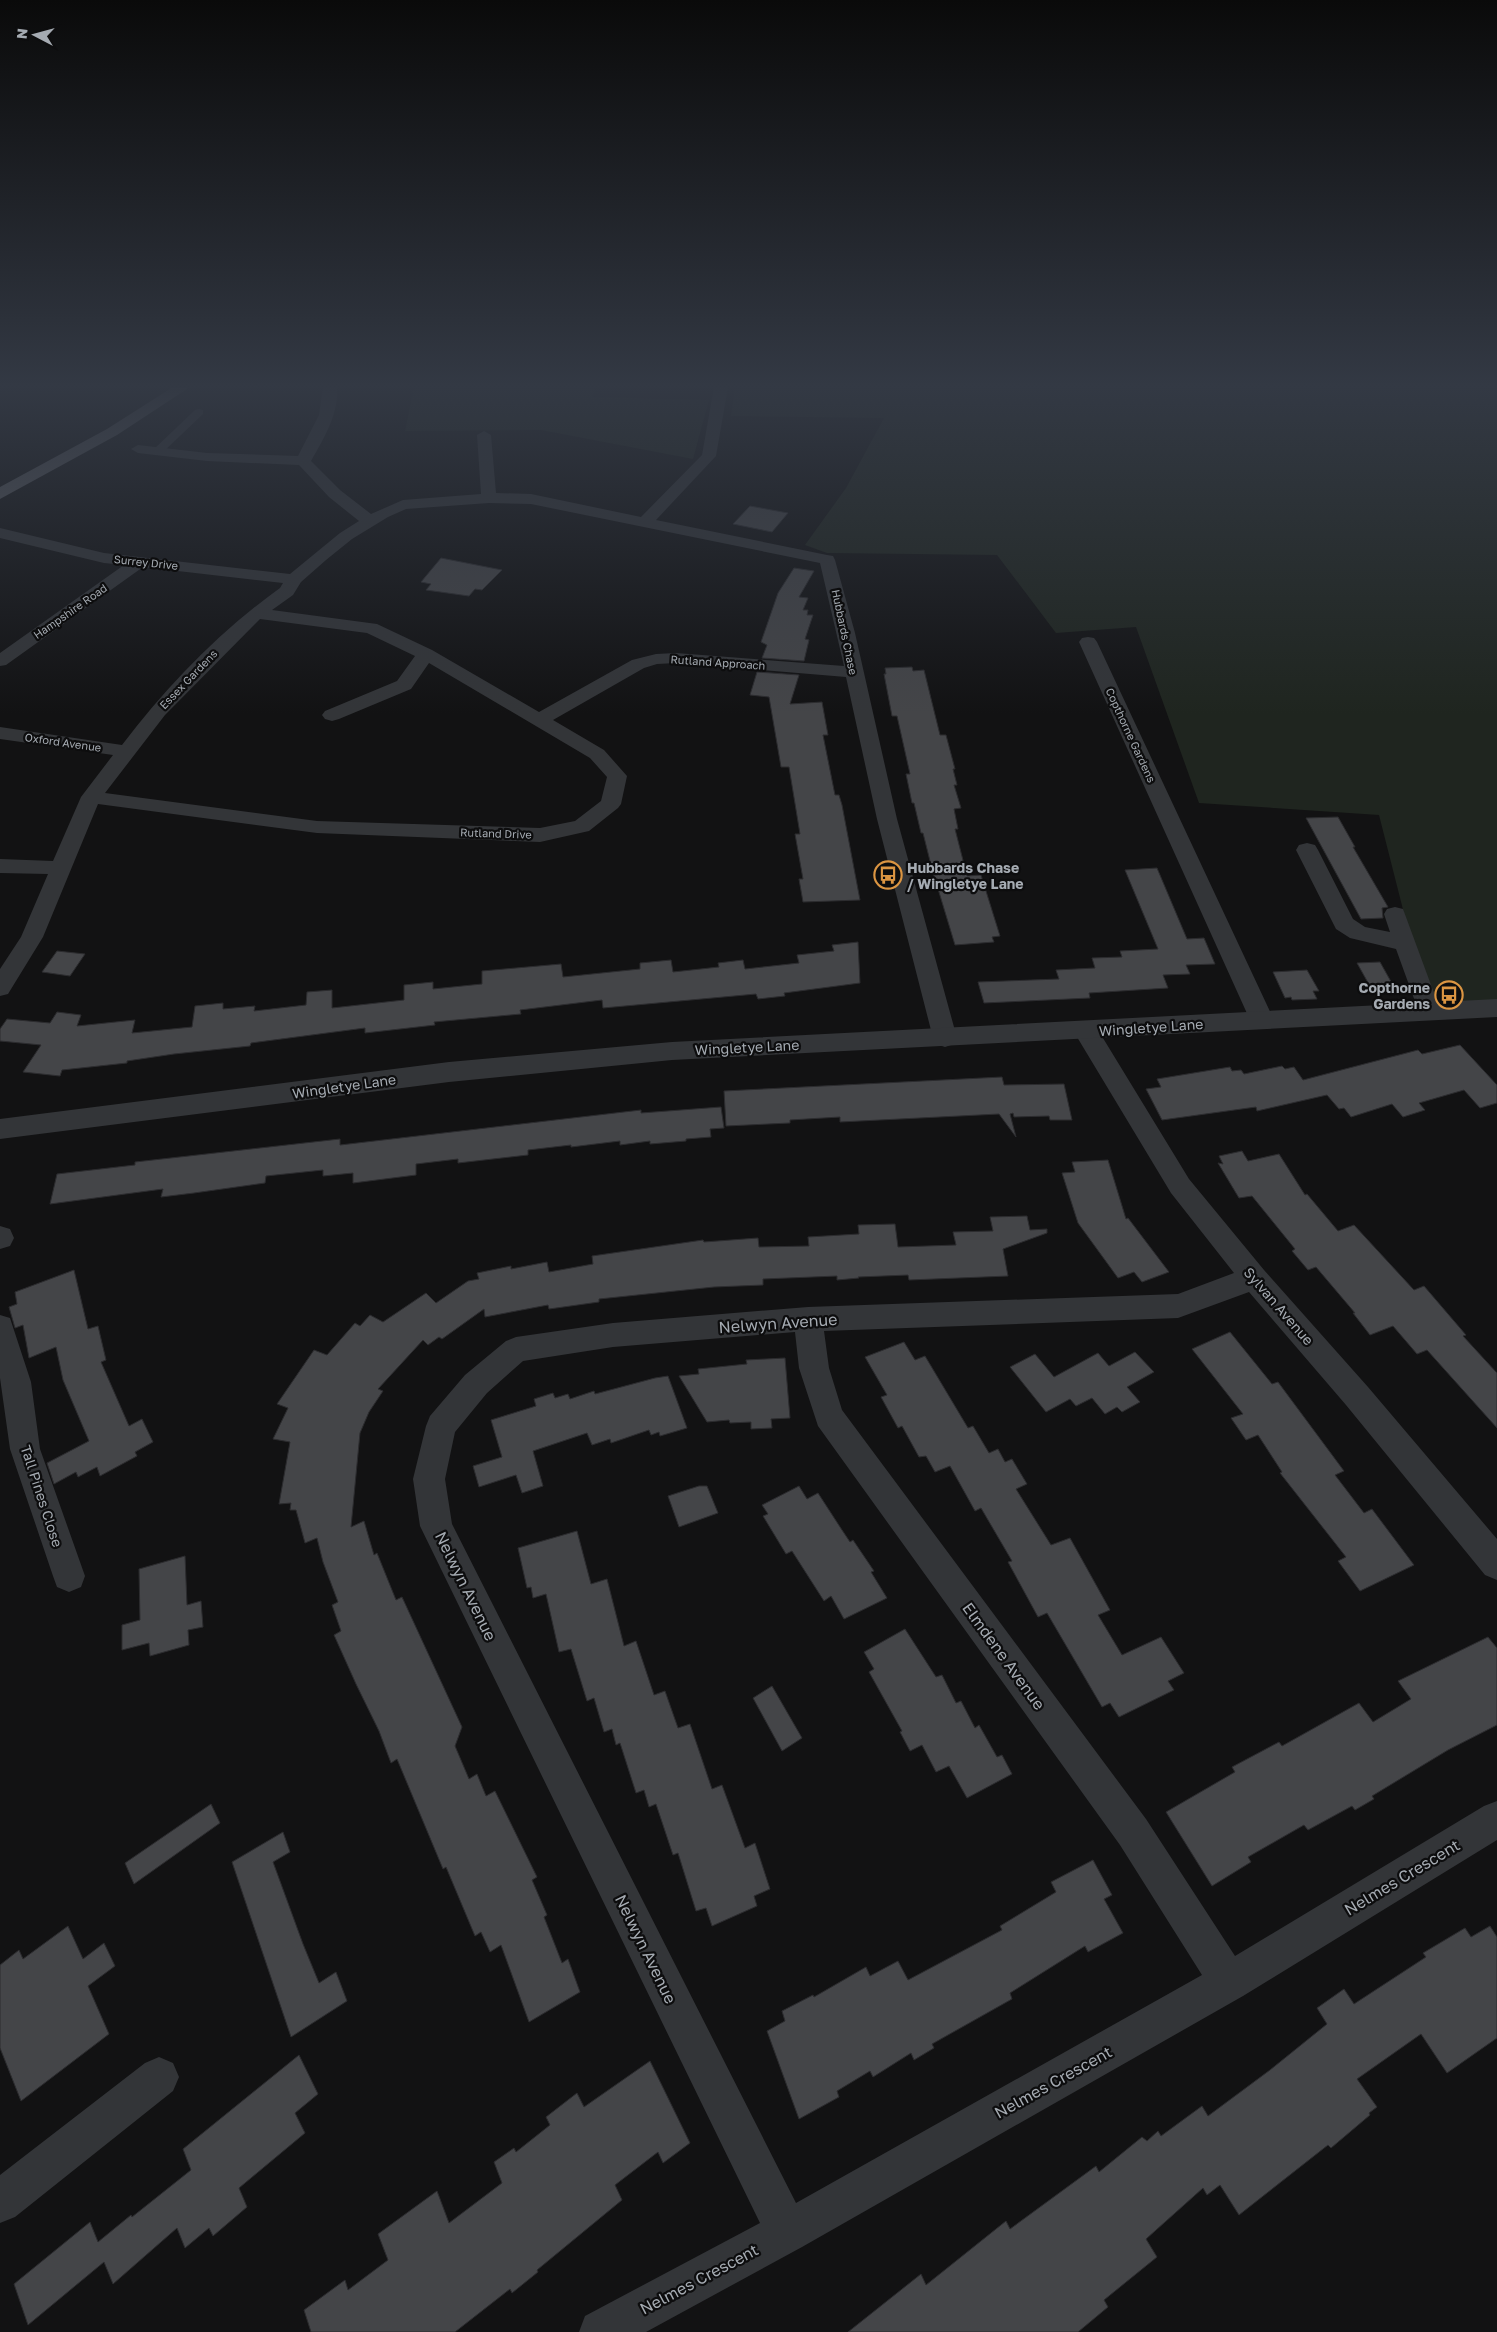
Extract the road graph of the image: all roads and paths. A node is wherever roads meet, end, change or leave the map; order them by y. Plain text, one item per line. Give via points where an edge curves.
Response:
1 (336, 496) edge
2 (670, 496) edge
3 (489, 498) joint
4 (370, 521) junction
5 (645, 522) junction
6 (0, 533) edge
7 (141, 561) junction
8 (294, 579) junction
9 (256, 612) junction
10 (1088, 642) dead end
11 (426, 654) junction
12 (0, 661) edge
13 (854, 672) junction
14 (332, 715) dead end
15 (538, 721) junction
16 (0, 733) edge
17 (125, 751) junction
18 (91, 797) junction
19 (1308, 850) dead end
20 (0, 866) edge
21 (62, 868) junction
22 (1395, 914) dead end
23 (1404, 943) junction
24 (0, 988) edge
25 (1497, 1008) edge
26 (1429, 1012) junction
27 (1262, 1020) junction
28 (1086, 1031) junction
29 (945, 1038) junction
30 (0, 1130) edge
31 (1254, 1278) junction
32 (808, 1319) junction
33 (0, 1328) edge
34 (1497, 1564) edge
35 (70, 1576) dead end
36 (1497, 1819) edge
37 (1229, 1982) junction
38 (159, 2077) dead end
39 (0, 2202) edge
40 (787, 2232) junction
41 (601, 2332) edge

1 - 4 street
2 - 5 street
3 - 4 street, Essex Gardens via 403,505
3 - 5 street, Hubbards Chase via 544,501
4 - 8 street, Essex Gardens via 346,536
5 - 13 street, Hubbards Chase via 827,560
6 - 7 street, Surrey Drive via 104,558
7 - 8 street, Surrey Drive
7 - 12 street, Hampshire Road
8 - 9 street, Essex Gardens via 287,591
9 - 11 street, Rutland Drive via 371,628
9 - 17 street, Essex Gardens via 158,711
10 - 27 street, Copthorne Gardens
11 - 14 street via 404,685
11 - 15 street, Rutland Drive
13 - 15 street, Rutland Approach via 656,659 638,664
13 - 29 street, Hubbards Chase via 887,819
15 - 18 street, Rutland Drive via 597,754 617,776 611,804 582,826 540,835 317,827
16 - 17 street, Oxford Avenue
17 - 18 street, Essex Gardens
18 - 21 street, Essex Gardens
19 - 23 street via 1344,924 1358,933
20 - 21 street
21 - 24 street, Essex Gardens via 32,937
22 - 23 street
23 - 26 street
25 - 26 street, Wingletye Lane
26 - 27 street, Wingletye Lane
27 - 28 street, Wingletye Lane
28 - 29 street, Wingletye Lane
28 - 31 street, Sylvan Avenue via 1180,1186
29 - 30 street, Wingletye Lane via 672,1051 459,1071
31 - 32 street, Nelwyn Avenue via 1178,1306
31 - 34 street, Sylvan Avenue
32 - 37 street, Elmdene Avenue via 814,1368 829,1416 1133,1832
32 - 40 street, Nelwyn Avenue via 613,1335 516,1350 476,1384 441,1426 429,1479 436,1526
33 - 35 street, Tall Pines Close via 16,1382 25,1449
36 - 37 street, Nelmes Crescent
37 - 40 street, Nelmes Crescent
38 - 39 street
40 - 41 street, Nelmes Crescent

